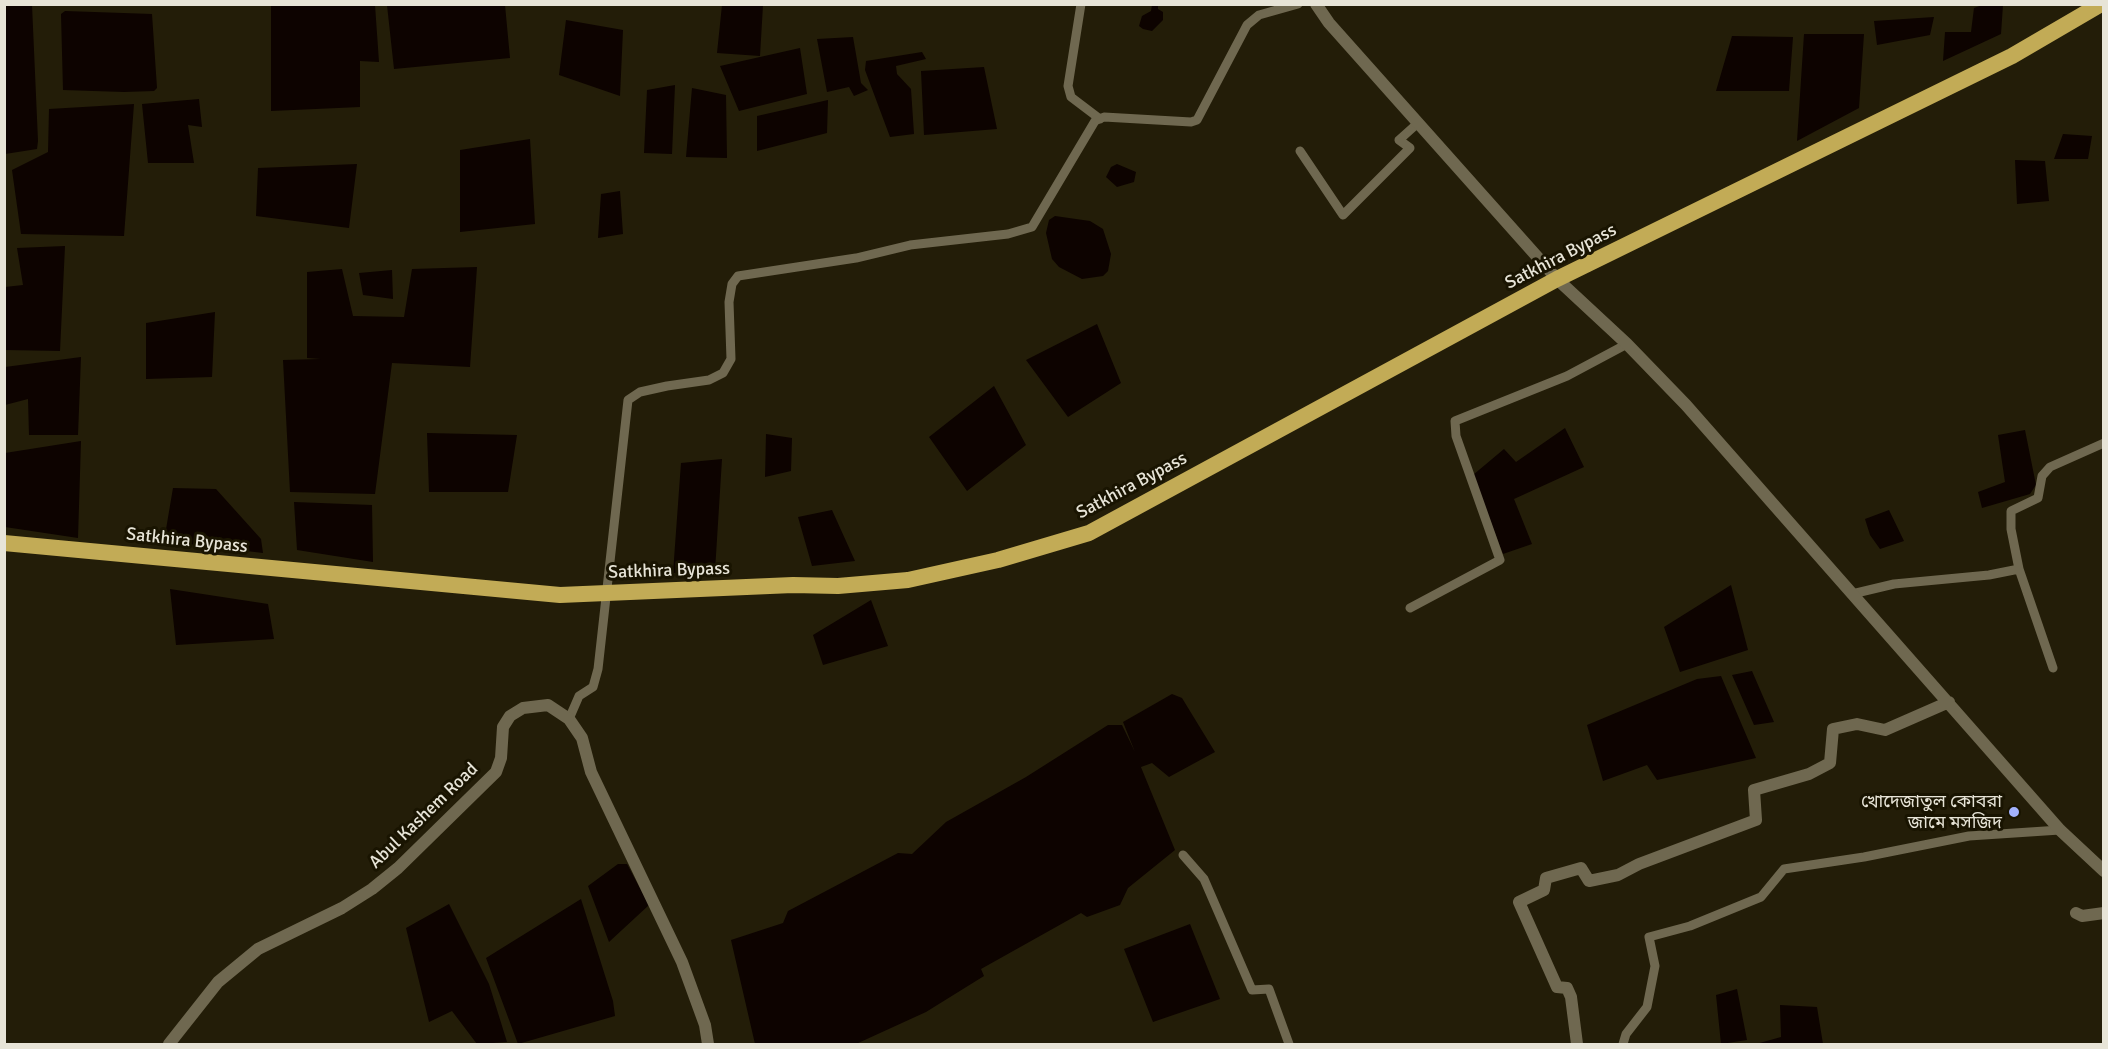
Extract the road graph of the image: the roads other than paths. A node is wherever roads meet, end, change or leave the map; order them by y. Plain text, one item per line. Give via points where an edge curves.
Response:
1 (1081, 4) edge
2 (1298, 4) edge
3 (1316, 4) edge
4 (2101, 4) edge
5 (1100, 119) junction
6 (1418, 123) junction
7 (1300, 152) dead end
8 (1557, 279) junction
9 (1627, 344) junction
10 (2103, 443) edge
11 (4, 543) edge
12 (2019, 569) junction
13 (607, 592) junction
14 (1852, 594) junction
15 (1410, 608) dead end
16 (2053, 668) dead end
17 (1949, 702) junction
18 (569, 719) junction
19 (2064, 833) junction
20 (1183, 855) dead end
21 (2103, 872) edge
22 (2103, 913) edge
23 (2076, 914) dead end
24 (169, 1044) edge
25 (708, 1044) edge
26 (1289, 1044) edge
27 (1577, 1044) edge
28 (1623, 1044) edge

1 - 5 street via 1068,86 1071,97
2 - 5 street via 1259,15 1247,25 1197,120
3 - 6 street
4 - 8 highway, Satkhira Bypass via 2012,56
5 - 13 street via 1089,130 1036,224 1027,230 910,245 856,258 738,276 732,284 729,302 731,359 723,373 709,380 640,392 628,400
6 - 7 street via 1399,140 1410,148 1343,214
6 - 8 street
8 - 9 street
8 - 13 highway, Satkhira Bypass via 1089,533 998,560 908,579 838,586
9 - 14 street via 1686,405
9 - 15 street via 1567,376 1455,421 1456,436 1500,560
10 - 12 street via 2050,467 2042,476 2038,498 2011,511
11 - 13 highway, Satkhira Bypass via 520,593
12 - 14 street via 1894,584
12 - 16 street
13 - 18 street via 593,687 579,696
14 - 17 street
17 - 19 street
17 - 27 street via 1885,730 1857,724 1833,729 1830,764 1754,790 1756,820 1618,874 1589,880 1581,868 1546,878 1544,890 1519,902 1557,987 1567,988 1571,997
18 - 24 street, Abul Kashem Road via 548,705 523,708 510,716 503,727 496,772 428,840 372,889 317,922 258,949 218,982
18 - 25 street via 582,738 591,772 682,962
19 - 21 street
19 - 28 street via 1970,836 1784,869 1761,897 1690,926 1649,937 1655,966 1647,1007
20 - 26 street via 1204,879 1252,990 1269,989
22 - 23 street

